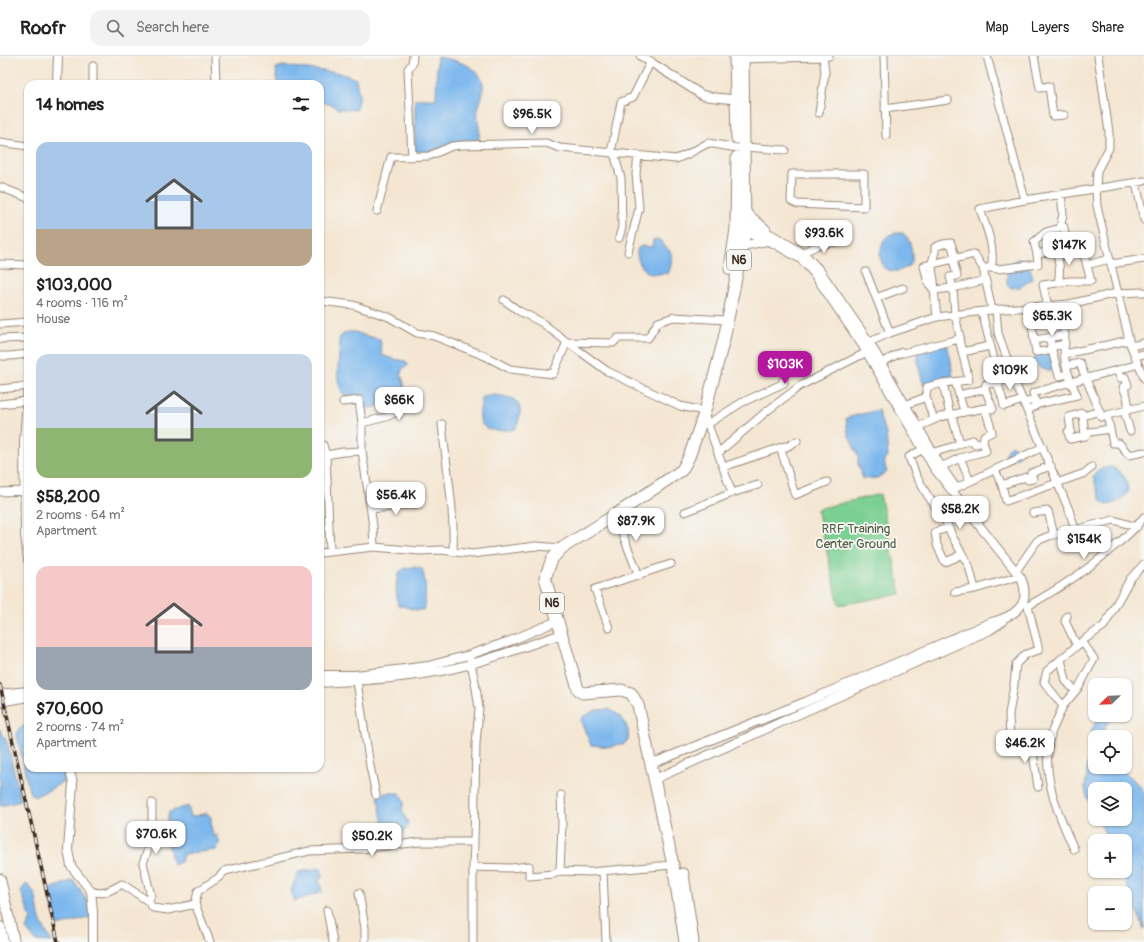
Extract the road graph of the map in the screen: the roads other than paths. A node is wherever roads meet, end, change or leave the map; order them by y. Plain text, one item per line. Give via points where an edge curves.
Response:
1 (58, 56) edge
2 (215, 56) edge
3 (413, 56) edge
4 (641, 56) edge
5 (884, 56) edge
6 (987, 56) edge
7 (1034, 56) edge
8 (1098, 56) edge
9 (739, 57) edge
10 (826, 57) edge
11 (651, 61) junction
12 (93, 66) dead end
13 (57, 80) edge
14 (93, 80) edge
15 (216, 80) edge
16 (740, 100) junction
17 (948, 100) dead end
18 (885, 109) junction
19 (819, 113) dead end
20 (1064, 115) dead end
21 (886, 136) dead end
22 (0, 142) edge
23 (24, 145) edge
24 (741, 148) junction
25 (785, 150) dead end
26 (613, 153) junction
27 (638, 156) junction
28 (412, 157) junction
29 (1140, 182) edge
30 (0, 187) edge
31 (1096, 189) junction
32 (1061, 194) junction
33 (24, 196) edge
34 (1025, 200) junction
35 (791, 201) joint
36 (376, 211) dead end
37 (745, 211) junction
38 (1144, 220) edge
39 (741, 226) junction
40 (1060, 228) junction
41 (619, 238) dead end
42 (770, 238) junction
43 (842, 242) dead end
44 (1066, 242) junction
45 (742, 246) junction
46 (1056, 250) junction
47 (628, 252) dead end
48 (802, 253) junction
49 (1037, 254) junction
50 (954, 259) junction
51 (1144, 259) edge
52 (1110, 261) junction
53 (0, 264) edge
54 (932, 264) junction
55 (24, 265) edge
56 (1087, 265) junction
57 (983, 268) junction
58 (991, 268) junction
59 (866, 272) dead end
60 (985, 280) junction
61 (1058, 283) junction
62 (903, 288) dead end
63 (953, 288) junction
64 (934, 290) junction
65 (1144, 292) edge
66 (1117, 294) junction
67 (876, 298) junction
68 (504, 300) dead end
69 (324, 301) edge
70 (1059, 305) junction
71 (1048, 306) junction
72 (1030, 307) junction
73 (994, 310) junction
74 (982, 312) junction
75 (955, 315) junction
76 (937, 317) junction
77 (724, 320) junction
78 (24, 322) edge
79 (0, 324) edge
80 (890, 333) junction
81 (1065, 335) junction
82 (1050, 337) junction
83 (24, 338) edge
84 (0, 339) edge
85 (959, 339) junction
86 (1034, 340) junction
87 (567, 342) junction
88 (1130, 343) junction
89 (1144, 343) edge
90 (1065, 344) junction
91 (990, 346) junction
92 (868, 347) junction
93 (1051, 347) junction
94 (962, 352) junction
95 (24, 354) edge
96 (1064, 354) junction
97 (1144, 354) edge
98 (0, 356) edge
99 (1137, 360) junction
100 (881, 363) junction
101 (1067, 370) junction
102 (1118, 371) junction
103 (1084, 378) junction
104 (1144, 378) edge
105 (783, 380) dead end
106 (955, 382) junction
107 (1071, 382) junction
108 (943, 383) junction
109 (997, 383) junction
110 (24, 386) edge
111 (1050, 388) junction
112 (0, 389) edge
113 (985, 389) junction
114 (408, 391) dead end
115 (959, 395) junction
116 (926, 397) junction
117 (24, 401) edge
118 (1054, 401) junction
119 (343, 402) dead end
120 (1024, 402) junction
121 (0, 404) edge
122 (905, 405) junction
123 (1004, 406) junction
124 (1144, 406) edge
125 (989, 408) junction
126 (1028, 411) junction
127 (1100, 411) junction
128 (1126, 411) junction
129 (964, 412) junction
130 (952, 414) junction
131 (1107, 415) junction
132 (704, 416) junction
133 (1083, 416) junction
134 (934, 420) junction
135 (362, 423) junction
136 (442, 424) dead end
137 (918, 428) junction
138 (1110, 429) junction
139 (1130, 431) dead end
140 (1085, 436) junction
141 (983, 442) junction
142 (958, 445) junction
143 (1043, 447) junction
144 (324, 448) edge
145 (923, 449) junction
146 (362, 451) junction
147 (1144, 452) edge
148 (718, 453) junction
149 (932, 453) junction
150 (326, 455) junction
151 (959, 458) junction
152 (1051, 466) junction
153 (723, 467) junction
154 (941, 467) junction
155 (1092, 467) dead end
156 (996, 470) junction
157 (970, 481) junction
158 (826, 482) dead end
159 (1057, 482) junction
160 (758, 485) dead end
161 (1002, 485) junction
162 (956, 488) junction
163 (0, 492) edge
164 (24, 492) edge
165 (732, 493) junction
166 (418, 504) dead end
167 (371, 509) junction
168 (685, 512) dead end
169 (1033, 513) dead end
170 (615, 515) junction
171 (1144, 517) edge
172 (1137, 526) junction
173 (948, 528) junction
174 (1075, 529) junction
175 (1054, 535) junction
176 (374, 547) junction
177 (562, 548) junction
178 (330, 551) junction
179 (324, 552) edge
180 (452, 552) junction
181 (962, 553) dead end
182 (1008, 561) junction
183 (671, 564) dead end
184 (1144, 564) edge
185 (1018, 573) junction
186 (639, 576) junction
187 (975, 589) junction
188 (955, 592) dead end
189 (1067, 616) dead end
190 (557, 621) junction
191 (609, 628) dead end
192 (562, 634) junction
193 (1080, 644) junction
194 (942, 648) junction
195 (470, 659) junction
196 (1061, 659) junction
197 (324, 676) edge
198 (356, 678) junction
199 (324, 682) edge
200 (24, 691) edge
201 (1075, 691) junction
202 (0, 694) edge
203 (24, 698) edge
204 (0, 702) edge
205 (1063, 706) junction
206 (1050, 736) junction
207 (1031, 739) junction
208 (654, 763) junction
209 (70, 772) edge
210 (657, 778) junction
211 (1038, 787) dead end
212 (376, 795) dead end
213 (561, 795) dead end
214 (152, 803) dead end
215 (474, 842) junction
216 (1074, 849) dead end
217 (673, 865) junction
218 (473, 867) junction
219 (603, 871) junction
220 (560, 872) junction
221 (0, 879) edge
222 (91, 891) junction
223 (359, 893) dead end
224 (148, 901) junction
225 (195, 904) junction
226 (327, 910) dead end
227 (0, 927) edge
228 (3, 942) edge
229 (14, 942) edge
230 (93, 942) edge
231 (210, 942) edge
232 (333, 942) edge
233 (365, 942) edge
234 (473, 942) edge
235 (606, 942) edge
236 (685, 942) edge
237 (693, 942) edge

1 - 13 street
2 - 15 street
3 - 28 street via 408,69
4 - 11 street
5 - 18 street
6 - 34 street
7 - 20 street via 1040,88 1049,86 1053,116
8 - 31 street via 1109,148 1097,171
9 - 10 street
9 - 16 highway, N6
10 - 19 street
11 - 16 street via 702,95
11 - 26 street via 633,97 621,102
12 - 14 street
16 - 24 highway, N6
17 - 18 street
18 - 21 street
22 - 23 street
24 - 25 street
24 - 27 street via 708,143 676,159
24 - 37 highway, N6
24 - 39 highway, N6
26 - 27 street
26 - 28 street via 560,148 546,143 452,146 429,156
26 - 41 street via 621,178 622,227
27 - 47 street via 636,174 639,208
28 - 36 street via 391,157
29 - 31 street
29 - 38 street
30 - 33 street
31 - 32 street
31 - 52 street via 1097,206
32 - 34 street
32 - 40 street via 1063,214
34 - 58 street via 980,209 990,242 993,261
35 - 35 street via 792,174 864,174 864,207 797,204
37 - 39 highway, N6
37 - 42 street
39 - 42 street
39 - 45 highway, N6
39 - 77 highway, N6 via 730,273
40 - 44 street via 1064,227
40 - 49 street via 1046,232 1034,242
42 - 45 street
42 - 48 street
42 - 92 street via 809,268
43 - 48 street via 818,245
44 - 46 street via 1055,244
44 - 56 street via 1080,240
45 - 77 highway, N6
46 - 49 street
46 - 61 street via 1060,274
48 - 92 street via 820,271
49 - 58 street via 1038,264
50 - 54 street
50 - 54 street via 951,243 943,244 935,247
50 - 57 street via 974,254
50 - 63 street via 957,276 950,277
51 - 52 street
52 - 56 street
52 - 66 street
53 - 55 street
54 - 64 street via 924,266 928,283
56 - 61 street via 1091,281
57 - 58 street
57 - 60 street
59 - 67 street
60 - 63 street
60 - 73 street
61 - 71 street via 1043,285
62 - 67 street
63 - 64 street
63 - 75 street
64 - 76 street
65 - 66 street
66 - 70 street
66 - 88 street
67 - 80 street
68 - 87 street
69 - 87 street via 353,305 389,317 417,333 434,336 485,356 510,370 553,374
70 - 71 street
70 - 81 street
71 - 72 street
72 - 73 street
72 - 86 street
73 - 74 street
73 - 120 street via 998,333
74 - 75 street
74 - 91 street
75 - 76 street
75 - 85 street
76 - 80 street
77 - 87 street via 674,316 658,322 648,338 618,338 614,343
77 - 132 highway, N6
78 - 79 street
80 - 92 street
81 - 82 street
81 - 90 street
82 - 86 street
82 - 93 street
83 - 84 street
85 - 94 street
85 - 100 street via 902,352
86 - 93 street via 1036,352 1048,351
87 - 132 street via 607,370
88 - 89 street
88 - 96 street
88 - 99 street
90 - 93 street
90 - 96 street
91 - 94 street
91 - 109 street via 1000,383
92 - 100 street
92 - 145 street
92 - 148 street via 800,386 767,410
93 - 101 street via 1060,376
94 - 106 street via 969,380
95 - 98 street
96 - 101 street
97 - 99 street
99 - 102 street
99 - 104 street
100 - 122 street
101 - 103 street via 1080,363
101 - 107 street
102 - 103 street
102 - 128 street via 1120,378 1125,377 1128,385 1123,386 1127,396
103 - 107 street
103 - 127 street
105 - 132 street via 784,383 741,403
106 - 108 street
106 - 115 street
107 - 111 street
107 - 118 street via 1077,395
108 - 116 street via 927,387
108 - 130 street
109 - 113 street via 986,384
109 - 123 street
110 - 112 street
111 - 118 street
111 - 120 street via 1033,393 1034,398
113 - 115 street
113 - 125 street
114 - 135 street via 405,408 386,417
115 - 129 street
116 - 122 street
116 - 134 street
117 - 121 street
118 - 126 street via 1038,404
119 - 135 street via 359,400
120 - 123 street
120 - 126 street
122 - 137 street
123 - 125 street
124 - 128 street
125 - 129 street
125 - 141 street via 992,432 984,436
126 - 143 street
127 - 131 street via 1101,417
127 - 133 street
128 - 131 street
128 - 139 street
129 - 130 street
130 - 134 street
130 - 142 street
131 - 138 street
132 - 148 street
132 - 170 highway, N6 via 682,470
133 - 140 street
133 - 140 street via 1082,413 1069,417 1071,431 1068,432 1070,439
134 - 137 street
135 - 146 street
136 - 180 street via 453,521
137 - 149 street
138 - 140 street via 1090,432
138 - 147 street via 1113,443 1119,443 1129,455
141 - 142 street via 975,444 973,440
141 - 151 street via 986,451
142 - 149 street
142 - 151 street
143 - 152 street
143 - 156 street
144 - 150 street
145 - 173 street via 908,457 919,481
145 - 182 street via 934,468
146 - 150 street
146 - 167 street
148 - 153 street
149 - 154 street
150 - 178 street
151 - 154 street
151 - 157 street
152 - 159 street
152 - 161 street via 1031,473 1032,479 1028,480 1026,477
153 - 158 street via 799,441 781,450 795,495
153 - 165 street
154 - 162 street
155 - 159 street via 1085,473
156 - 157 street
156 - 161 street
157 - 162 street
159 - 161 street via 1006,501
159 - 174 street
160 - 165 street
162 - 182 street via 995,539
163 - 164 street
165 - 168 street
166 - 167 street
167 - 176 street
169 - 175 street via 1048,511
170 - 177 highway, N6
170 - 186 street
171 - 172 street
172 - 174 street via 1114,520
172 - 207 street via 1094,565 1028,606 1040,650 1026,654 1016,664 1009,714 1010,742
173 - 181 street via 935,532 945,562
173 - 187 street via 969,566
174 - 175 street
175 - 185 street via 1037,541
176 - 178 street
176 - 180 street
177 - 180 street via 536,546 472,554
177 - 190 highway, N6 via 552,559 545,578
178 - 179 street
182 - 185 street
183 - 186 street
184 - 193 street via 1130,579 1104,626
185 - 187 street
185 - 194 street via 1024,586 1023,604 1010,616 989,623
186 - 191 street via 595,590
187 - 188 street
189 - 193 street via 1065,621
190 - 192 highway, N6
190 - 195 street
192 - 195 street
192 - 208 highway, N6 via 578,689 582,693 621,690 631,693 638,705
193 - 196 street
193 - 201 street via 1094,659
194 - 208 street
194 - 210 street
195 - 198 street
195 - 215 street via 479,708
196 - 201 street via 1066,681
196 - 205 street via 1047,672 1044,682
197 - 198 street
198 - 199 street
198 - 212 street
200 - 202 street
201 - 205 street
203 - 204 street
205 - 206 street
206 - 207 street
206 - 216 street via 1048,774 1061,820
207 - 211 street
208 - 210 highway, N6
209 - 222 street via 73,783 68,850 71,866
210 - 217 highway, N6
210 - 237 highway, N6 via 681,864
213 - 220 street
214 - 224 street via 152,823 143,864 151,896
215 - 218 street
215 - 225 street via 420,842 361,849 309,851 225,871 198,891
217 - 219 street
217 - 236 highway, N6
218 - 220 street via 529,866 529,876
218 - 234 street
219 - 220 street
219 - 235 street
221 - 229 main road
222 - 224 street via 98,894 107,892 122,884
222 - 230 street
223 - 233 street
224 - 225 street via 154,908 168,910
225 - 231 street
226 - 232 street
227 - 228 main road

